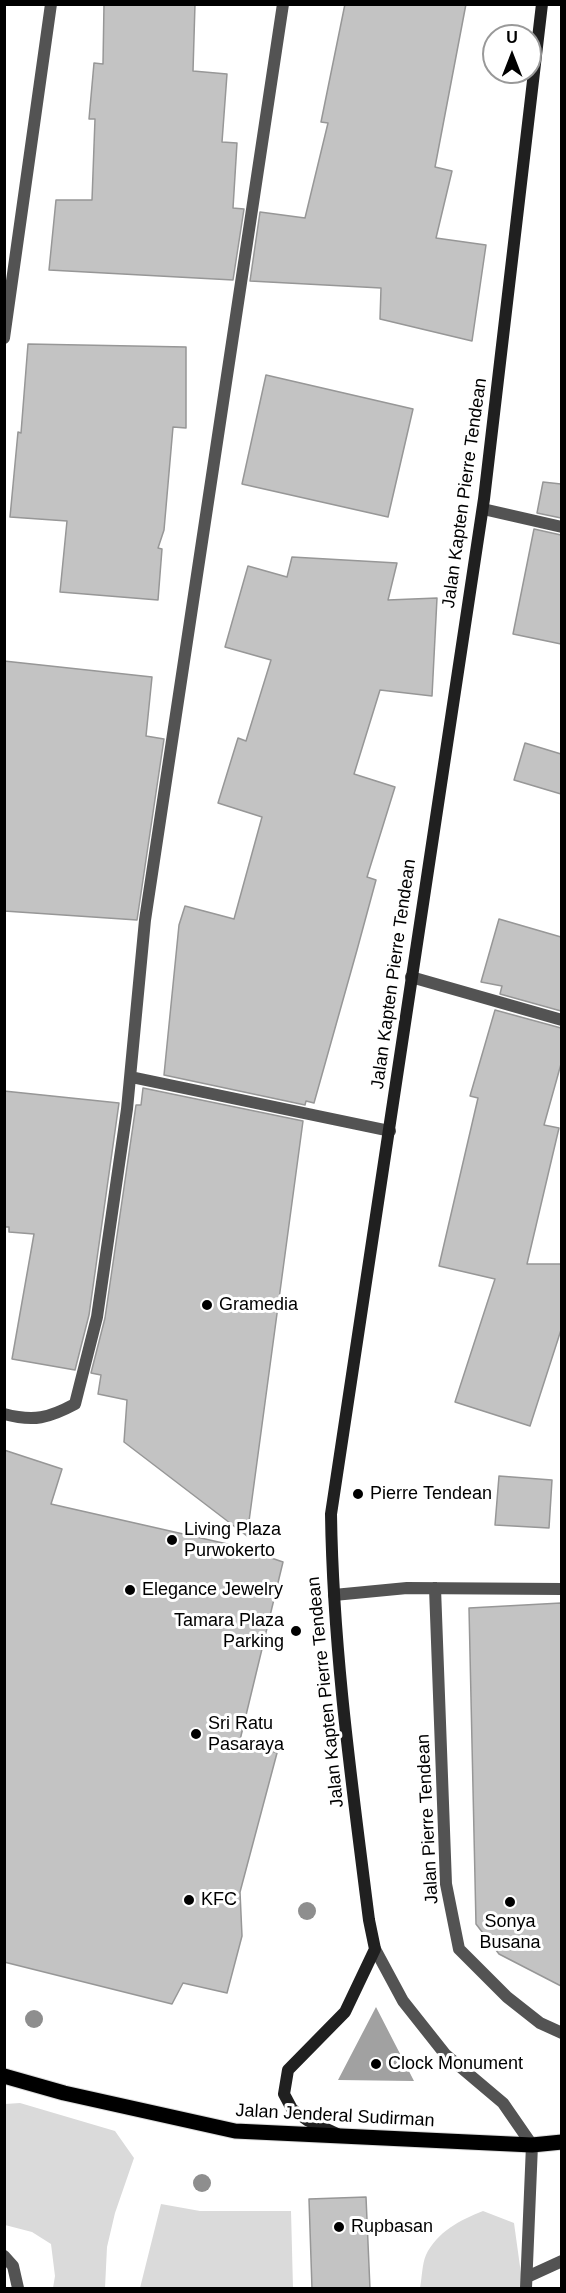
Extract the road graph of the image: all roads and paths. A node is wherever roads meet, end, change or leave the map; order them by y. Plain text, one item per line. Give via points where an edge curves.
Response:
1 (51, 4) edge
2 (283, 4) edge
3 (542, 4) edge
4 (4, 338) edge
5 (483, 509) junction
6 (561, 527) edge
7 (411, 977) junction
8 (561, 1020) edge
9 (131, 1077) junction
10 (390, 1131) junction
11 (4, 1414) edge
12 (435, 1588) junction
13 (561, 1589) edge
14 (334, 1594) junction
15 (375, 1949) junction
16 (561, 2033) edge
17 (4, 2076) edge
18 (345, 2137) junction
19 (561, 2142) edge
20 (532, 2145) junction
21 (4, 2256) edge
22 (561, 2261) edge
23 (526, 2283) edge
24 (18, 2289) edge

1 - 4 street
2 - 9 street via 145,920
3 - 5 main road, Jalan Kapten Pierre Tendean
5 - 6 street
5 - 7 main road, Jalan Kapten Pierre Tendean
7 - 8 street
7 - 10 main road, Jalan Kapten Pierre Tendean
9 - 10 street
9 - 11 street via 97,1317 75,1404 53,1416 22,1419
10 - 14 main road, Jalan Kapten Pierre Tendean via 331,1514
12 - 13 street
12 - 14 street
12 - 16 street, Jalan Pierre Tendean via 446,1884 459,1949 507,1997 540,2023
14 - 15 main road, Jalan Kapten Pierre Tendean via 340,1688
15 - 18 main road via 345,2012 288,2070 284,2094 292,2109 307,2120
15 - 20 street via 403,2001 445,2054 503,2103
17 - 18 main road, Jalan Jenderal Sudirman via 235,2131
18 - 20 main road, Jalan Jenderal Sudirman
19 - 20 main road, Jalan Jenderal Sudirman
20 - 23 street
21 - 24 street via 13,2266
22 - 23 street

